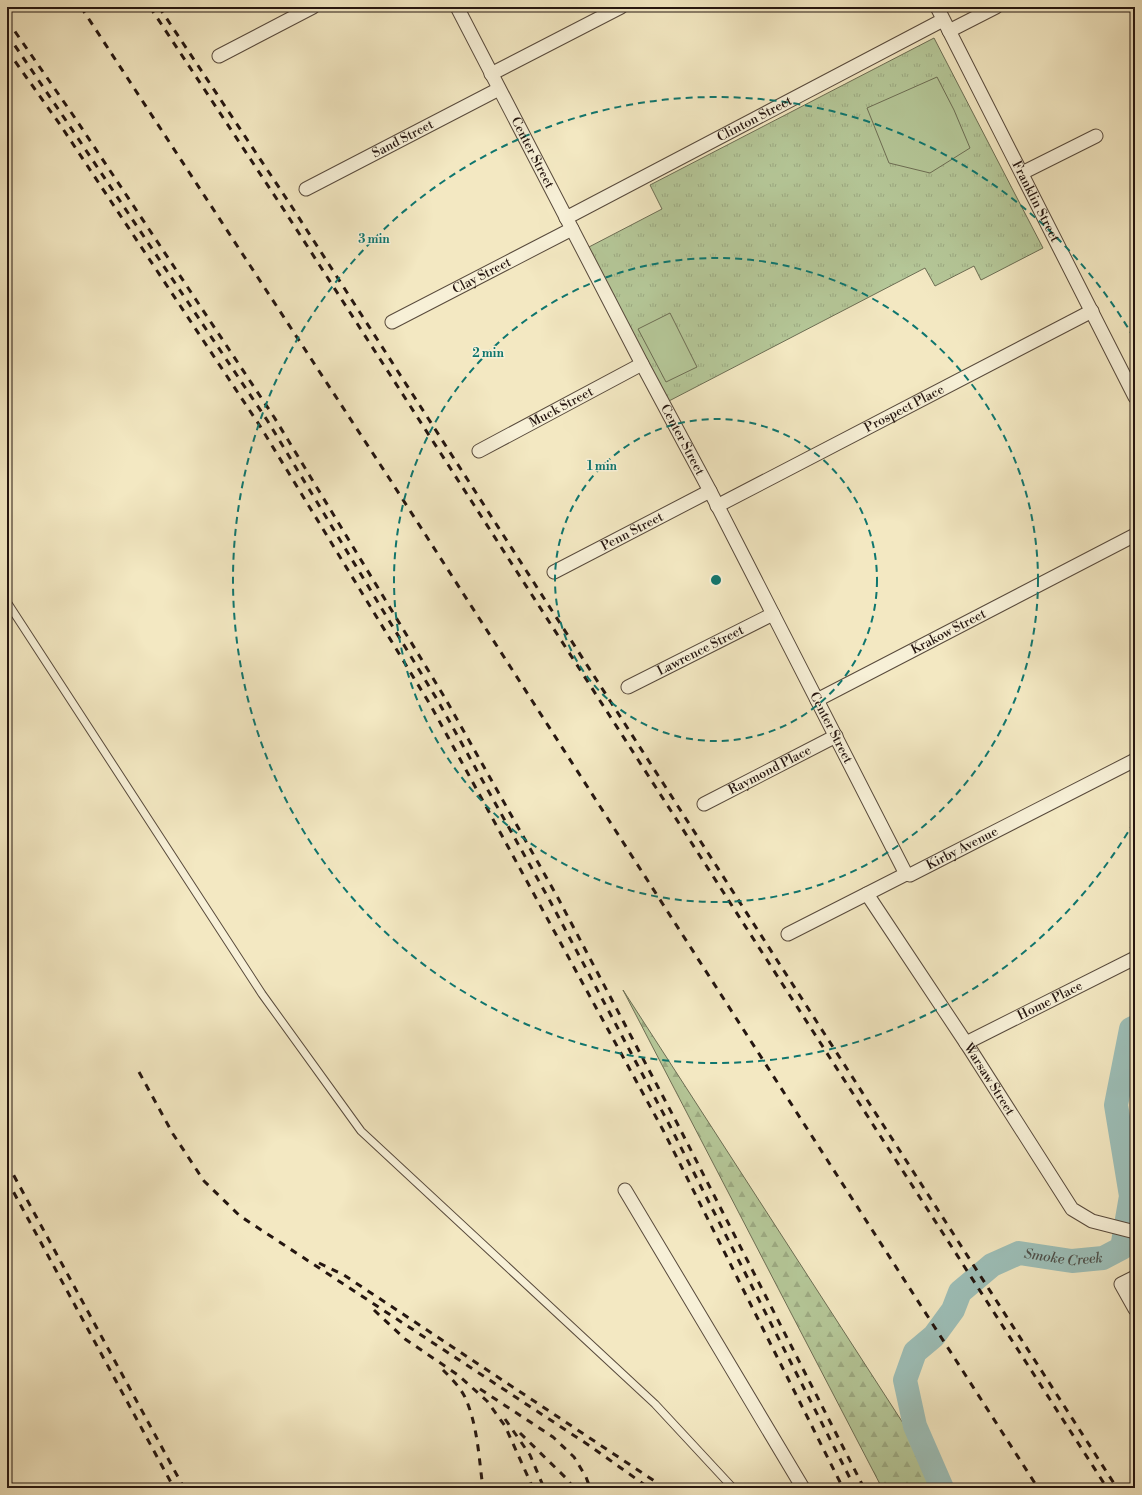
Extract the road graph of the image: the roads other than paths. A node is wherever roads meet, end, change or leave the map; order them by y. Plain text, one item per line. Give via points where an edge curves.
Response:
1 (313, 7) edge
2 (457, 7) edge
3 (621, 7) edge
4 (937, 7) edge
5 (996, 7) edge
6 (946, 25) junction
7 (219, 56) dead end
8 (491, 74) junction
9 (499, 89) junction
10 (1096, 136) dead end
11 (1022, 173) junction
12 (306, 189) dead end
13 (569, 223) junction
14 (1092, 312) junction
15 (392, 322) dead end
16 (642, 364) junction
17 (1135, 397) edge
18 (479, 451) dead end
19 (710, 491) junction
20 (717, 506) junction
21 (1135, 535) edge
22 (554, 572) dead end
23 (7, 602) edge
24 (773, 614) junction
25 (628, 687) dead end
26 (817, 700) junction
27 (836, 736) junction
28 (1135, 760) edge
29 (704, 804) dead end
30 (906, 874) junction
31 (868, 894) junction
32 (788, 934) dead end
33 (1135, 958) edge
34 (966, 1043) junction
35 (625, 1190) dead end
36 (1135, 1232) edge
37 (1135, 1277) edge
38 (1135, 1309) edge
39 (733, 1488) edge
40 (803, 1488) edge

1 - 7 street
2 - 8 street, Center Street
3 - 8 street
4 - 6 street, Franklin Street
5 - 6 street, Clinton Street
6 - 11 street, Franklin Street
6 - 13 street, Clinton Street
8 - 9 street, Center Street
9 - 12 street, Sand Street
9 - 13 street, Center Street
10 - 11 street
11 - 14 street, Franklin Street
13 - 15 street, Clay Street
13 - 16 street, Center Street
14 - 17 street, Franklin Street
14 - 20 street, Prospect Place
16 - 18 street, Muck Street
16 - 19 street, Center Street
19 - 20 street, Center Street
19 - 22 street, Penn Street
20 - 24 street, Center Street
21 - 26 street, Krakow Street
23 - 39 lane via 262,994 361,1131 655,1404
24 - 25 street, Lawrence Street
24 - 26 street, Center Street
26 - 27 street, Center Street
27 - 29 street, Raymond Place
27 - 30 street, Center Street
28 - 30 street, Kirby Avenue via 910,875
30 - 31 street, Kirby Avenue
31 - 32 street, Kirby Avenue
31 - 34 street, Warsaw Street
33 - 34 street, Home Place
34 - 36 street, Warsaw Street via 1072,1209 1092,1221
35 - 40 street
37 - 38 street via 1122,1284

